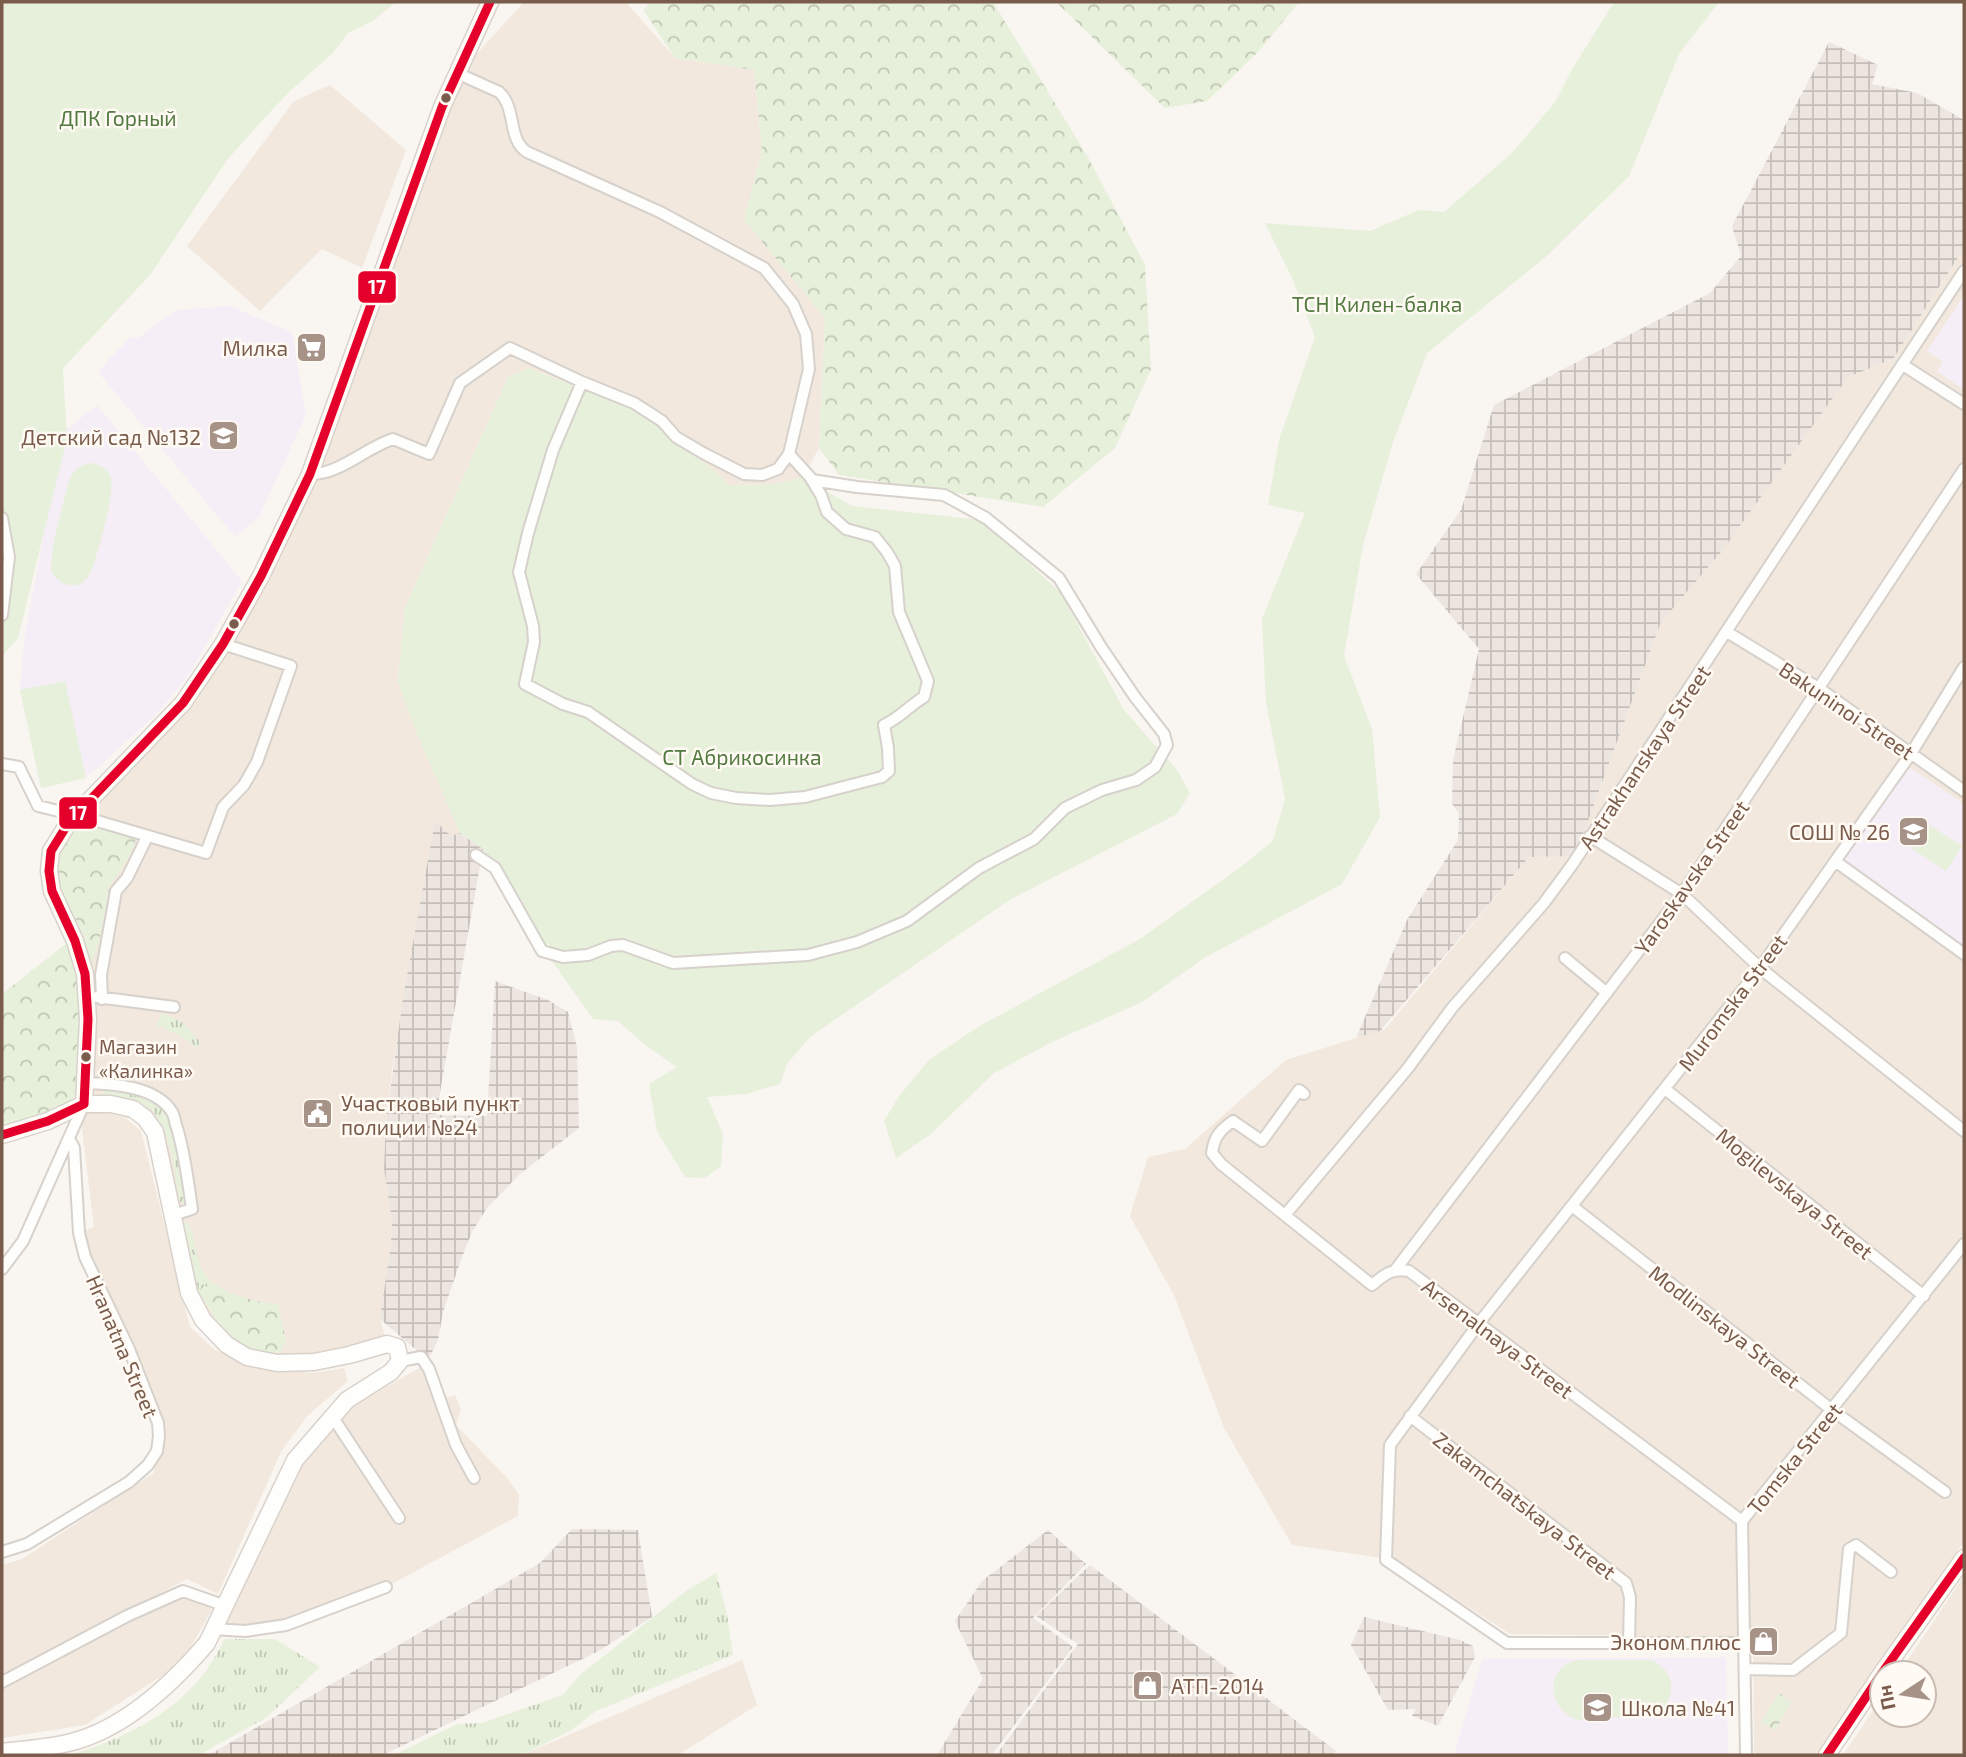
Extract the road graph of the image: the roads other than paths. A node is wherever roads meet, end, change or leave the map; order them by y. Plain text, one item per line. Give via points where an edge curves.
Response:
1 (490, 2) edge
2 (457, 73) junction
3 (1964, 271) edge
4 (1903, 365) junction
5 (582, 382) junction
6 (1964, 404) edge
7 (789, 454) junction
8 (1964, 469) edge
9 (310, 474) junction
10 (812, 480) junction
11 (2, 519) edge
12 (2, 615) edge
13 (1727, 632) junction
14 (223, 644) junction
15 (1964, 667) edge
16 (1820, 690) junction
17 (1912, 752) junction
18 (2, 764) edge
19 (1964, 791) edge
20 (75, 816) junction
21 (1590, 836) junction
22 (147, 837) junction
23 (476, 855) dead end
24 (1835, 861) junction
25 (1682, 894) junction
26 (1964, 954) edge
27 (1565, 958) dead end
28 (1760, 968) junction
29 (1607, 993) junction
30 (95, 996) junction
31 (174, 1007) dead end
32 (87, 1083) junction
33 (1665, 1089) junction
34 (1304, 1094) dead end
35 (84, 1104) junction
36 (1964, 1131) edge
37 (2, 1135) edge
38 (69, 1139) junction
39 (1572, 1206) junction
40 (173, 1215) junction
41 (1285, 1215) junction
42 (1964, 1244) edge
43 (2, 1269) edge
44 (1396, 1269) junction
45 (1924, 1296) junction
46 (1479, 1323) junction
47 (398, 1354) junction
48 (1832, 1410) junction
49 (332, 1416) junction
50 (1410, 1416) junction
51 (474, 1478) dead end
52 (1945, 1492) dead end
53 (399, 1518) dead end
54 (1742, 1521) junction
55 (2, 1552) edge
56 (1964, 1558) edge
57 (1891, 1572) dead end
58 (386, 1587) dead end
59 (223, 1605) junction
60 (213, 1629) junction
61 (1629, 1643) junction
62 (1745, 1643) junction
63 (1892, 1659) edge
64 (1745, 1669) junction
65 (2, 1682) edge
66 (1868, 1694) edge
67 (2, 1752) edge
68 (1745, 1755) edge
69 (1827, 1755) edge

1 - 2 main road
2 - 7 street via 505,97 518,144 527,152 660,212 764,268 793,303 806,334 809,369
2 - 9 main road
3 - 4 street, Astrakhanskaya Street
4 - 6 street
4 - 13 street, Astrakhanskaya Street
5 - 7 street via 634,403 662,421 676,437 744,474 762,475 778,469
5 - 9 street via 510,348 460,383 429,454 393,439 324,474
5 - 10 street via 553,450 519,572 534,642 525,684 588,712 711,793 770,800 805,797 882,777 889,771 884,725 900,718 927,689 920,658 898,612 895,566 875,537 846,529 827,512
7 - 10 street
8 - 16 street, Yaroskavska Street
9 - 14 main road
10 - 23 street via 944,495 986,518 1059,578 1101,647 1164,734 1167,745 1155,767 1136,780 1065,808 1034,839 979,868 907,922 857,942 808,954 673,963 623,945 563,957 542,951 495,868
11 - 12 street via 9,557
13 - 16 street, Bakuninoi Street
13 - 21 street, Astrakhanskaya Street
14 - 20 main road via 183,703
14 - 22 street via 291,666 257,762 223,807 206,853
15 - 17 street, Muromska Street
16 - 17 street, Bakuninoi Street
16 - 25 street, Yaroskavska Street
17 - 19 street, Bakuninoi Street
17 - 24 street, Muromska Street
18 - 20 street via 19,767 38,806
20 - 22 street
20 - 30 main road via 51,851 49,871 52,891
21 - 25 street
21 - 41 street, Astrakhanskaya Street via 1544,903 1452,1008
22 - 30 street via 116,891
24 - 26 street
24 - 28 street, Muromska Street
25 - 28 street
25 - 29 street, Yaroskavska Street
27 - 29 street
28 - 33 street, Muromska Street
28 - 36 street
29 - 44 street, Yaroskavska Street
30 - 31 street
30 - 32 main road
32 - 35 main road
32 - 40 street via 121,1084 139,1090 172,1113 183,1146 192,1209
33 - 39 street, Muromska Street
33 - 45 street, Mogilevskaya Street
34 - 41 street via 1299,1090 1262,1141 1233,1121 1213,1140 1212,1153 1221,1164
35 - 37 main road
35 - 38 street
35 - 40 main road via 134,1109 145,1118 157,1141
38 - 43 street via 23,1241
38 - 55 street, Hranatna Street via 74,1148 79,1233 85,1257 129,1349 159,1436 148,1465 129,1482 27,1544
39 - 46 street, Muromska Street
39 - 48 street, Modlinskaya Street
40 - 47 main road via 189,1293 202,1320 227,1345 247,1357 277,1363 314,1362 387,1345
41 - 44 street via 1372,1285
42 - 45 street, Tomska Street
44 - 46 street, Arsenalnaya Street via 1409,1271
45 - 48 street, Tomska Street
46 - 50 street, Muromska Street
46 - 54 street, Arsenalnaya Street
47 - 49 main road via 391,1372 347,1400
47 - 51 street via 421,1357 429,1369 456,1445
48 - 52 street, Modlinskaya Street
48 - 54 street, Tomska Street
49 - 53 street
49 - 59 main road via 295,1460
50 - 61 street, Zakamchatskaya Street via 1626,1583
50 - 61 street, Muromska Street via 1390,1445 1386,1560 1507,1643
54 - 62 street, Tomska Street
56 - 63 main road
57 - 64 street via 1856,1545 1849,1549 1841,1633 1793,1670
58 - 60 street via 286,1625 245,1631
59 - 60 main road
59 - 65 street via 183,1591
60 - 67 main road via 185,1668 105,1730 48,1747
61 - 62 street
62 - 64 street, Tomska Street
64 - 68 street, Tomska Street
66 - 69 main road

